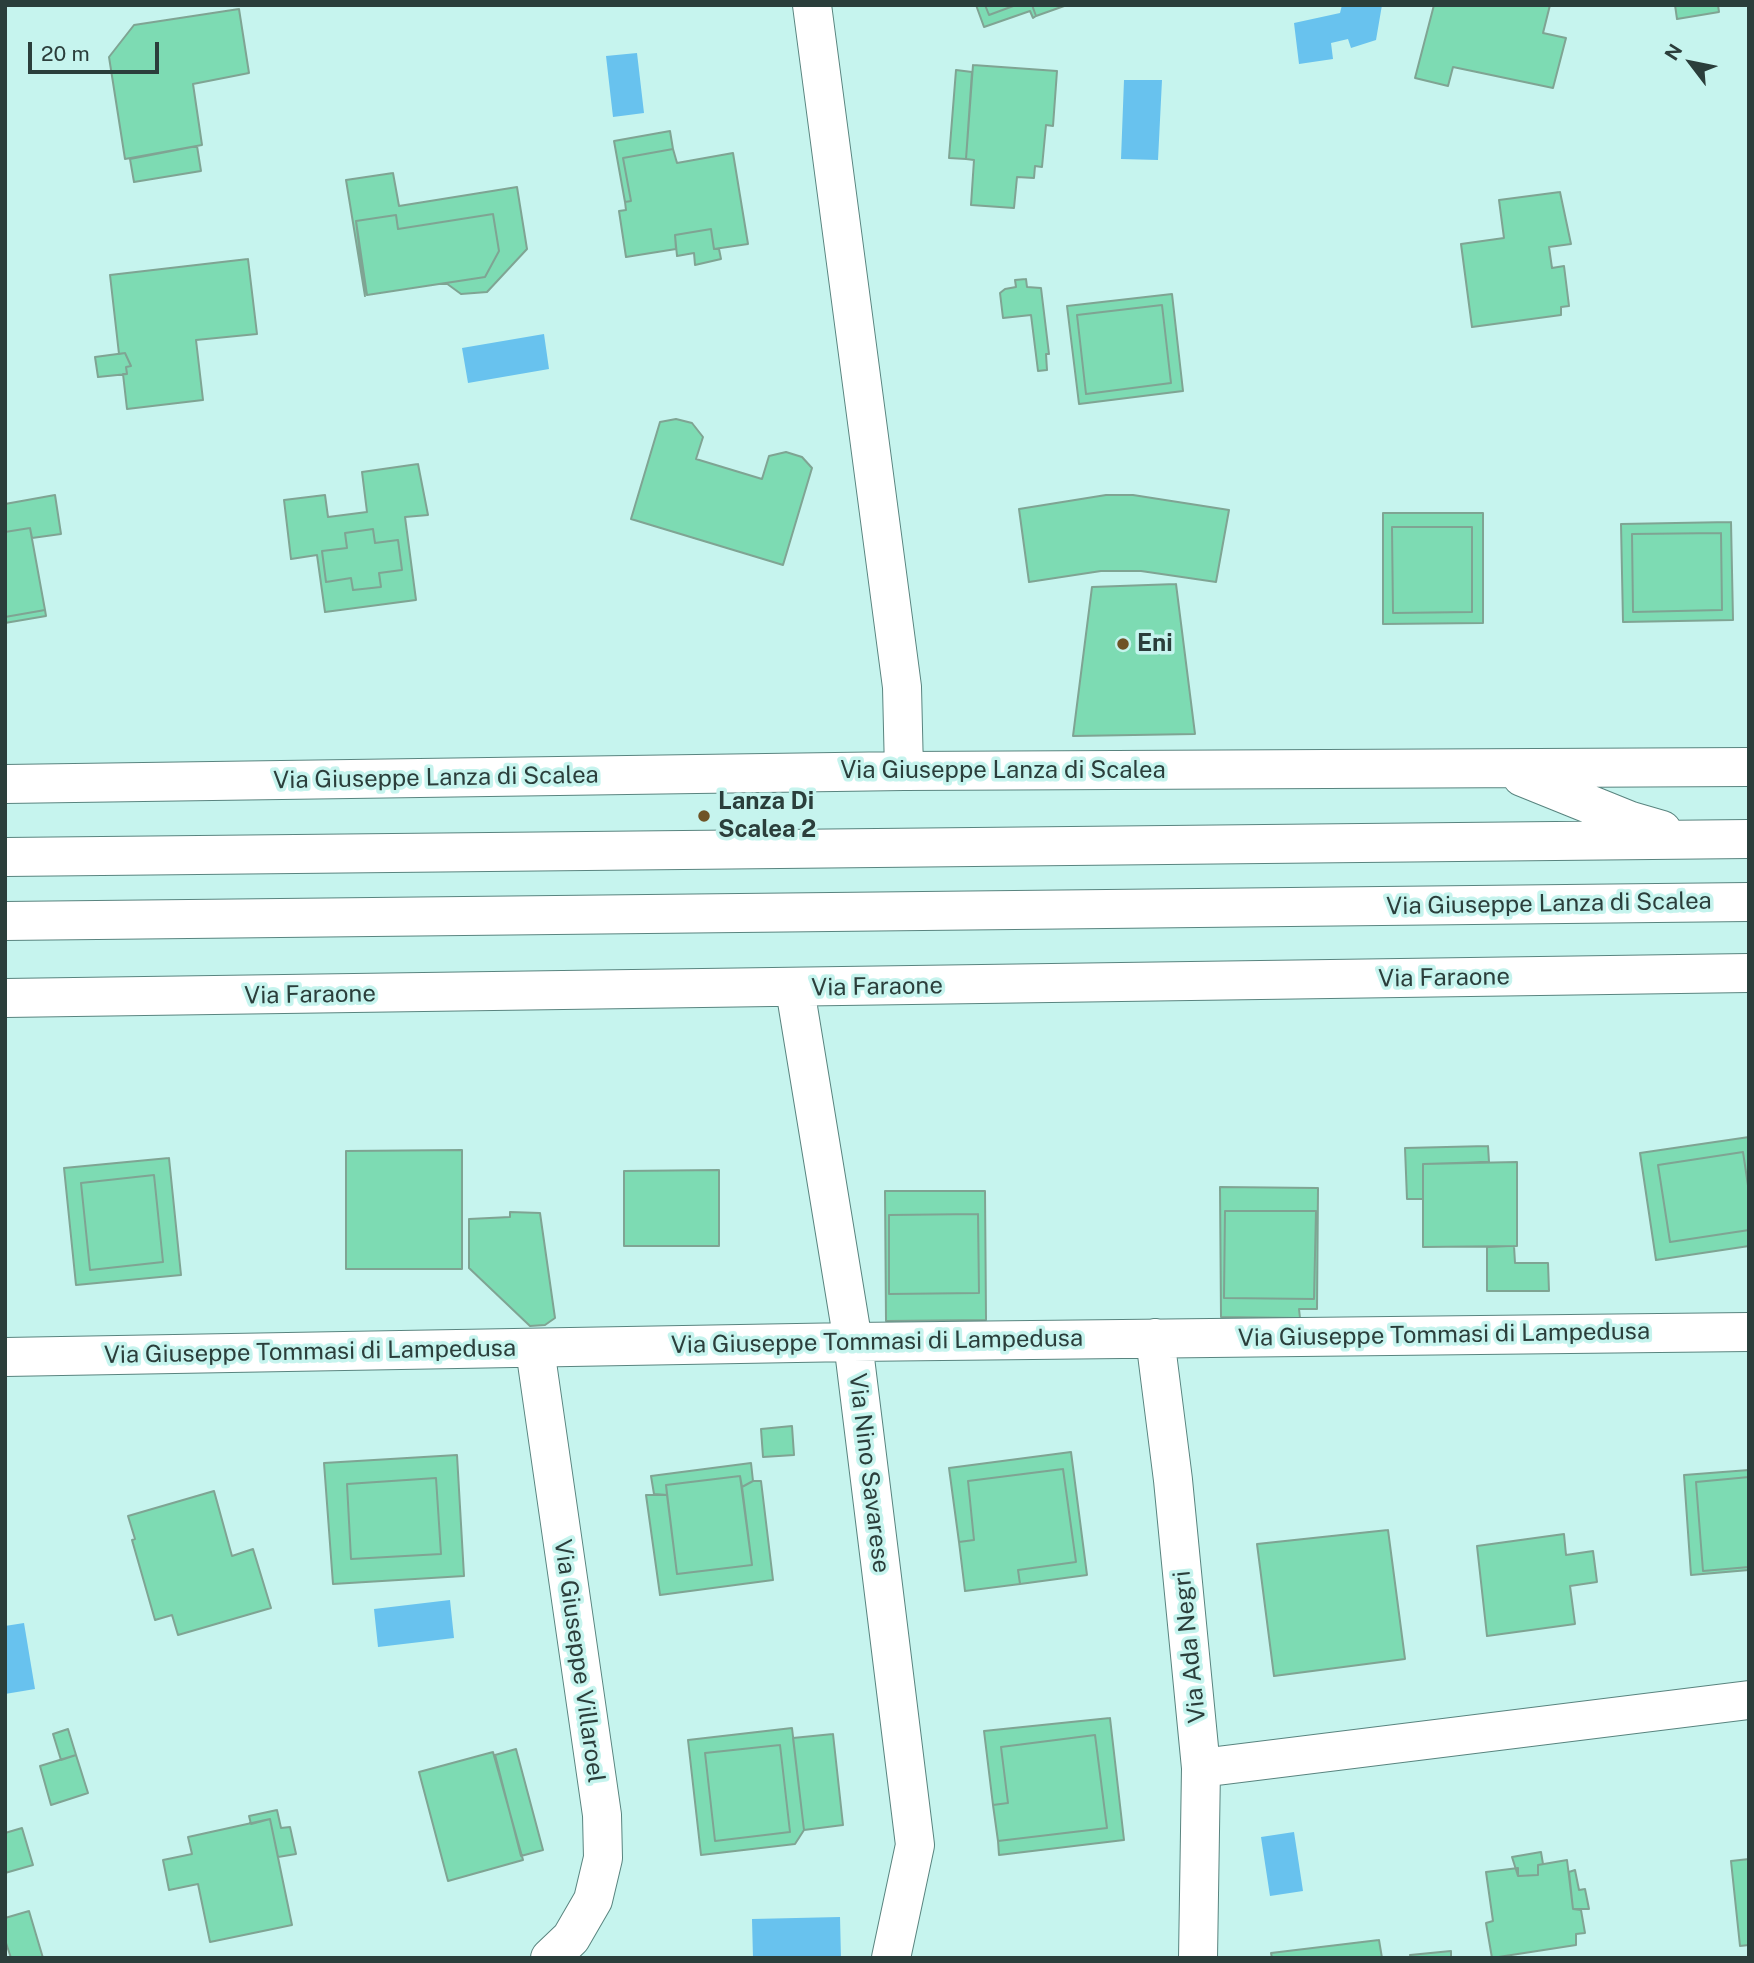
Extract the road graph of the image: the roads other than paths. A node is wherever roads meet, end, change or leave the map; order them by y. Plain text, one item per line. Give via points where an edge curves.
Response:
1 (812, 5) edge
2 (1749, 767) edge
3 (1484, 770) junction
4 (904, 771) junction
5 (5, 783) edge
6 (1730, 839) edge
7 (5, 857) edge
8 (1749, 902) edge
9 (5, 921) edge
10 (1749, 973) edge
11 (795, 989) junction
12 (5, 998) edge
13 (1749, 1332) edge
14 (1156, 1338) junction
15 (853, 1342) junction
16 (535, 1349) junction
17 (5, 1357) edge
18 (1749, 1700) edge
19 (1201, 1768) junction
20 (551, 1958) edge
21 (891, 1958) edge
22 (1198, 1958) edge

1 - 4 street via 902,687
2 - 3 street, Via Giuseppe Lanza di Scalea
3 - 4 street, Via Giuseppe Lanza di Scalea
3 - 6 street via 1529,778 1631,821
4 - 5 street, Via Giuseppe Lanza di Scalea
6 - 7 street
8 - 9 street, Via Giuseppe Lanza di Scalea
10 - 11 street, Via Faraone
11 - 12 street, Via Faraone
11 - 15 street, Via Nino Savarese
13 - 14 street, Via Giuseppe Tommasi di Lampedusa
14 - 15 street, Via Giuseppe Tommasi di Lampedusa
14 - 19 street, Via Ada Negri
15 - 16 street, Via Giuseppe Tommasi di Lampedusa
15 - 21 street, Via Nino Savarese via 915,1845
16 - 17 street, Via Giuseppe Tommasi di Lampedusa
16 - 20 street, Via Giuseppe Villaroel via 602,1815 603,1858 593,1900 571,1938
18 - 19 street
19 - 22 street, Via Ada Negri

